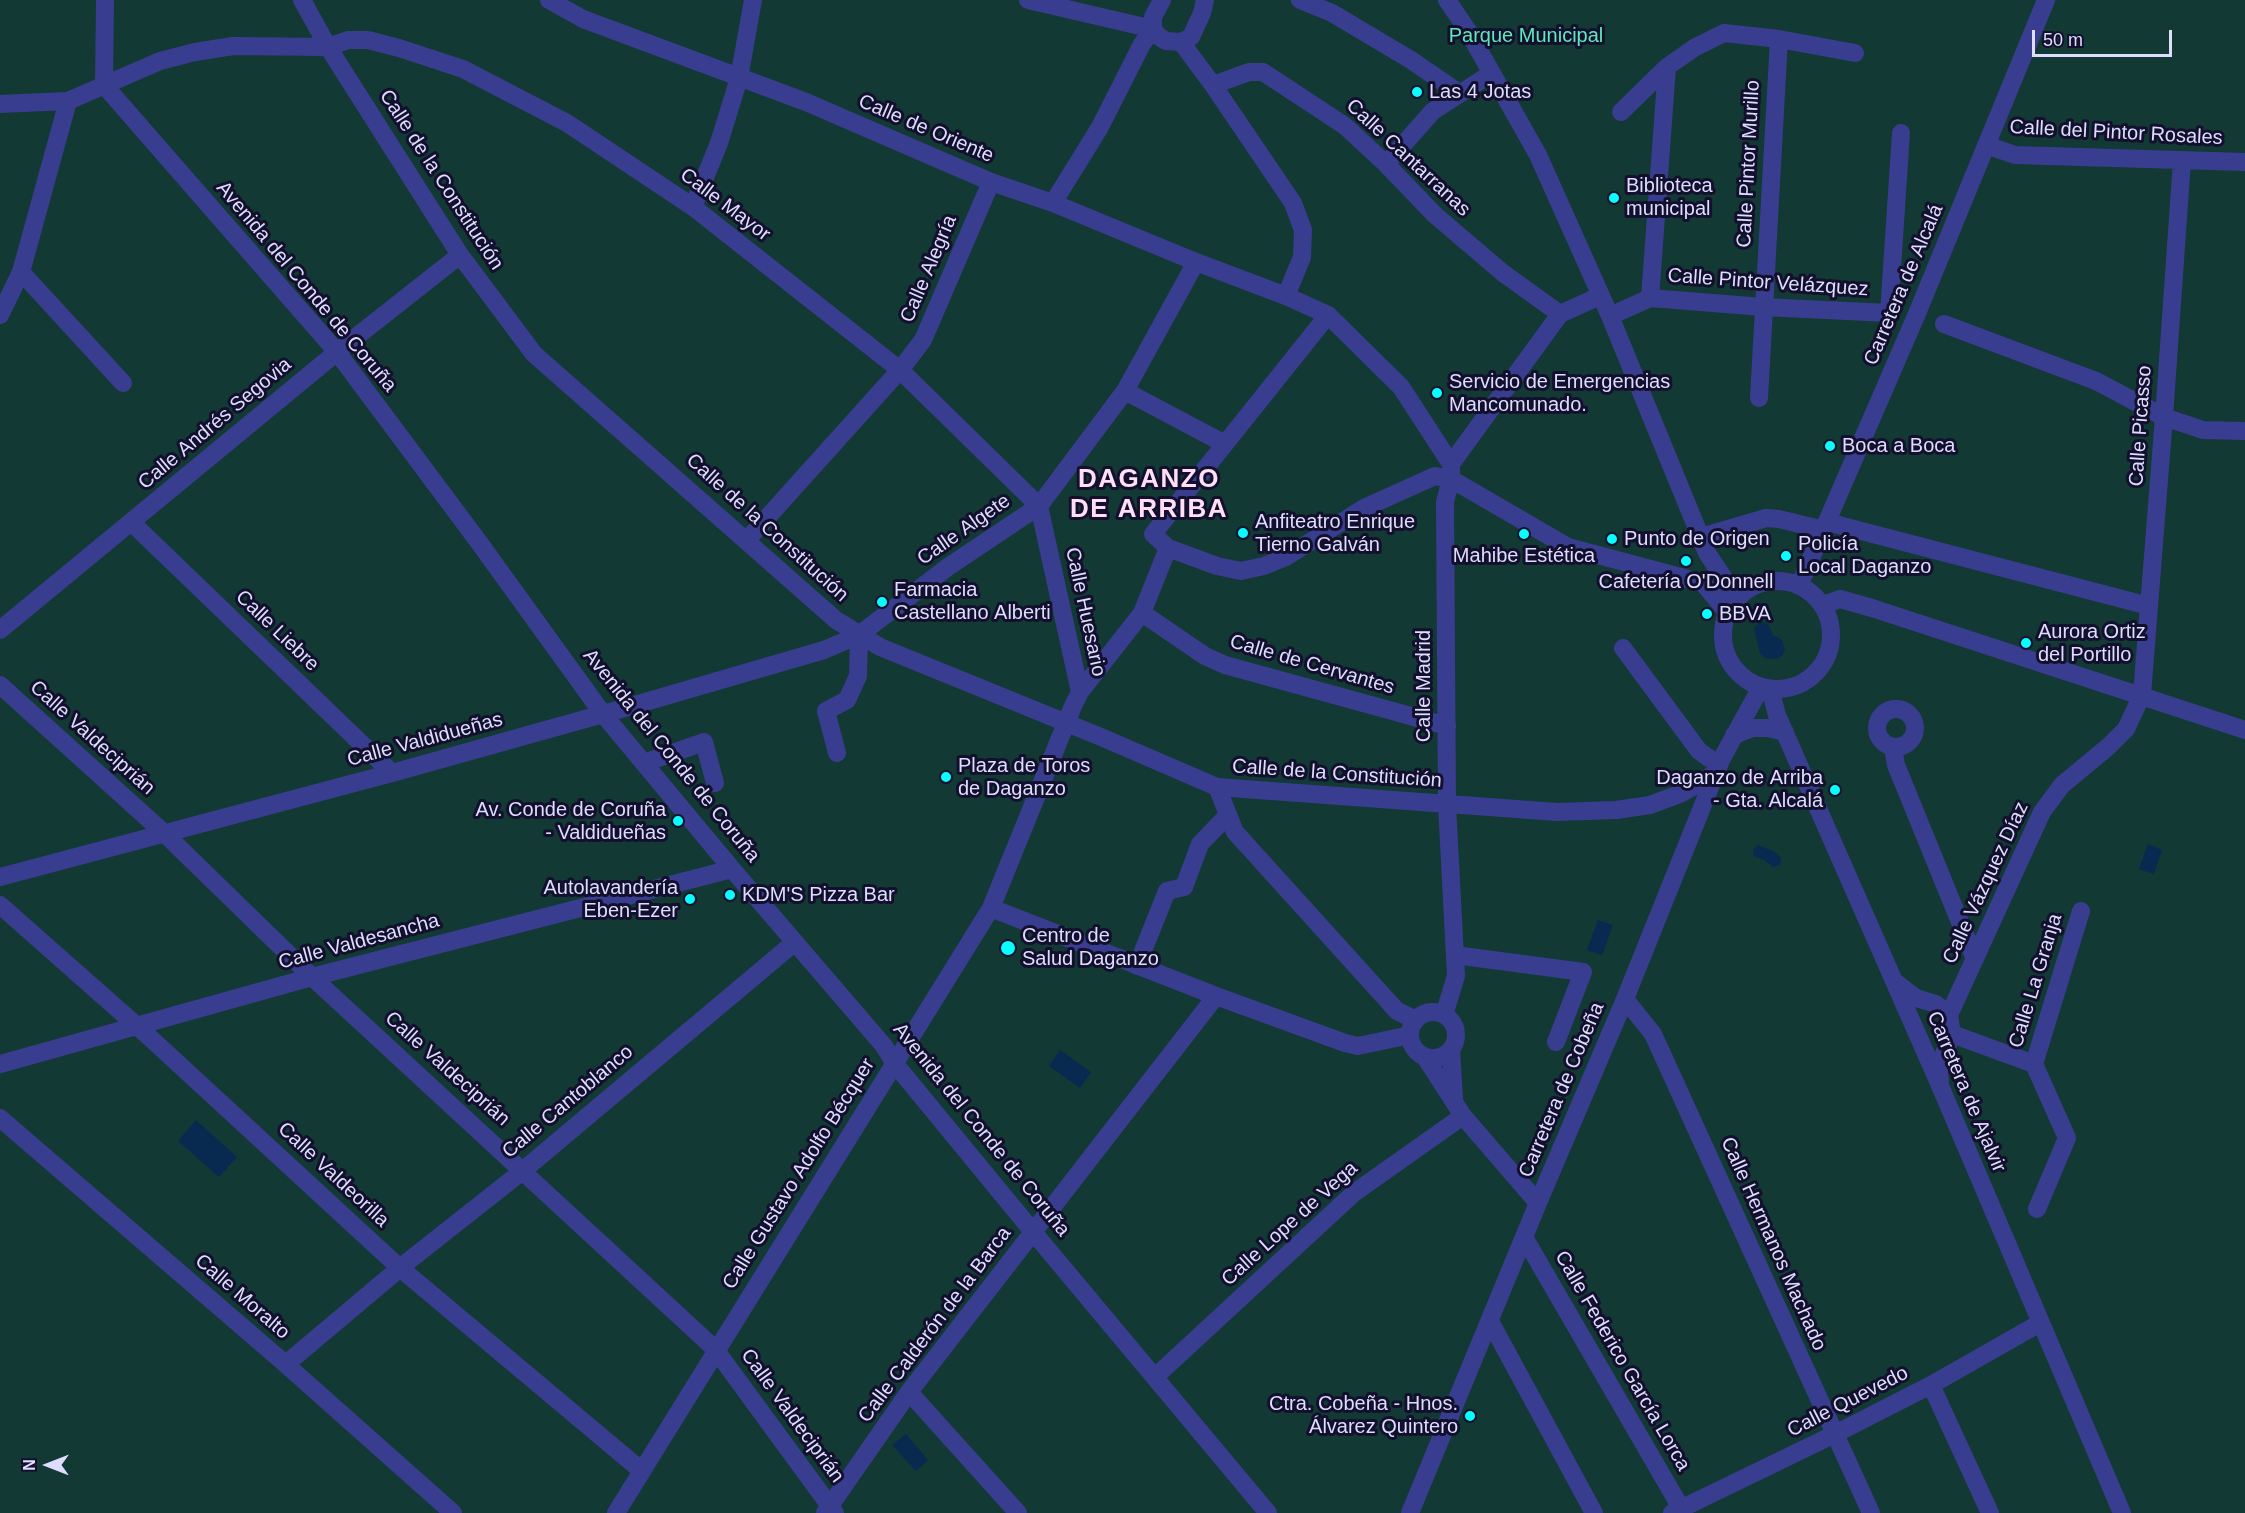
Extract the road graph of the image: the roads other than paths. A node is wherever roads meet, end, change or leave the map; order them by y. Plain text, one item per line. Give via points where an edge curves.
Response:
1 (105, 0) edge
2 (302, 0) edge
3 (549, 0) edge
4 (753, 0) edge
5 (1028, 0) edge
6 (1162, 0) edge
7 (1205, 0) edge
8 (1300, 0) edge
9 (1447, 0) edge
10 (2046, 0) edge
11 (1153, 29) junction
12 (1779, 39) junction
13 (1181, 42) junction
14 (328, 47) junction
15 (1855, 53) dead end
16 (1667, 67) junction
17 (1492, 74) junction
18 (740, 78) junction
19 (104, 85) junction
20 (1214, 85) junction
21 (1459, 93) junction
22 (68, 101) junction
23 (0, 104) edge
24 (1621, 112) dead end
25 (1901, 133) dead end
26 (1986, 146) junction
27 (2182, 160) junction
28 (2245, 162) edge
29 (1386, 164) junction
30 (992, 182) junction
31 (1053, 203) junction
32 (693, 207) junction
33 (460, 255) junction
34 (1196, 262) junction
35 (21, 272) junction
36 (1286, 296) junction
37 (1600, 296) junction
38 (1650, 298) junction
39 (1763, 307) junction
40 (1560, 314) junction
41 (0, 315) edge
42 (1328, 315) junction
43 (1610, 316) junction
44 (1944, 324) dead end
45 (337, 352) junction
46 (900, 370) junction
47 (123, 383) dead end
48 (1125, 391) junction
49 (1759, 398) dead end
50 (2164, 417) junction
51 (2245, 431) edge
52 (1225, 444) junction
53 (1451, 471) junction
54 (1039, 506) junction
55 (131, 522) junction
56 (1825, 526) junction
57 (1701, 537) junction
58 (747, 540) junction
59 (1168, 548) junction
60 (1799, 586) junction
61 (1733, 605) junction
62 (1822, 605) junction
63 (2149, 606) junction
64 (1142, 613) junction
65 (0, 630) edge
66 (859, 635) junction
67 (1623, 648) dead end
68 (0, 685) edge
69 (1765, 688) junction
70 (1080, 692) junction
71 (2142, 695) junction
72 (603, 714) junction
73 (1065, 722) junction
74 (1447, 726) junction
75 (2245, 730) edge
76 (1785, 732) junction
77 (1734, 735) junction
78 (1893, 747) dead end
79 (837, 753) dead end
80 (644, 764) junction
81 (1717, 769) junction
82 (392, 773) junction
83 (715, 783) dead end
84 (1216, 788) junction
85 (1447, 805) junction
86 (1228, 815) junction
87 (164, 833) junction
88 (732, 869) junction
89 (0, 877) edge
90 (0, 905) edge
91 (992, 908) junction
92 (2081, 911) dead end
93 (795, 942) junction
94 (1455, 955) junction
95 (1975, 959) junction
96 (1137, 966) junction
97 (312, 977) junction
98 (1893, 980) junction
99 (1216, 996) junction
100 (1625, 999) junction
101 (1444, 1015) junction
102 (1949, 1015) junction
103 (136, 1026) junction
104 (1413, 1028) junction
105 (1952, 1034) junction
106 (1556, 1042) dead end
107 (1451, 1050) junction
108 (1425, 1057) junction
109 (0, 1064) edge
110 (895, 1064) junction
111 (2034, 1064) junction
112 (1941, 1088) junction
113 (1454, 1100) junction
114 (1463, 1116) junction
115 (0, 1118) edge
116 (523, 1170) junction
117 (1538, 1203) junction
118 (2037, 1209) dead end
119 (1034, 1233) junction
120 (1524, 1237) junction
121 (400, 1268) junction
122 (1490, 1320) junction
123 (2040, 1323) junction
124 (716, 1349) junction
125 (286, 1364) junction
126 (1155, 1377) junction
127 (1931, 1385) junction
128 (909, 1392) junction
129 (1834, 1434) junction
130 (642, 1471) junction
131 (830, 1511) edge
132 (1677, 1511) edge
133 (453, 1513) edge
134 (616, 1513) edge
135 (1018, 1513) edge
136 (1268, 1513) edge
137 (1410, 1513) edge
138 (1594, 1513) edge
139 (1871, 1513) edge
140 (1990, 1513) edge
141 (2122, 1513) edge

1 - 19 street
2 - 14 street, Calle de la Constitución
3 - 18 street, Calle de Oriente via 583,19
4 - 18 street
5 - 11 street
6 - 11 street via 1153,17
7 - 13 street via 1191,37
8 - 21 street via 1332,13
9 - 17 street
10 - 26 street, Carretera de Alcalá
11 - 13 street via 1166,42
11 - 31 street
12 - 15 street
12 - 16 street via 1724,33
12 - 39 street, Calle Pintor Murillo
13 - 20 street
14 - 19 street, Calle Mayor via 232,46 195,52 160,61
14 - 32 street, Calle Mayor via 348,40 368,40 463,69 567,123
14 - 33 street, Calle de la Constitución
16 - 24 street
16 - 38 street
17 - 21 street
17 - 37 street via 1539,155
18 - 30 street, Calle de Oriente
18 - 32 street
19 - 22 street, Calle Mayor
19 - 45 street, Avenida del Conde de Coruña
20 - 29 street, Calle Cantarranas via 1249,72 1263,72 1345,126
20 - 36 street via 1293,203 1303,230 1302,257
21 - 29 street via 1433,111
22 - 23 street
22 - 35 street
25 - 39 street, Calle Pintor Velázquez via 1889,313
26 - 27 street, Calle del Pintor Rosales via 2015,155
26 - 56 street, Carretera de Alcalá
27 - 28 street, Calle del Pintor Rosales
27 - 50 street, Calle Picasso
29 - 40 street, Calle Cantarranas via 1435,215 1503,273
30 - 31 street, Calle de Oriente
30 - 46 street, Calle Alegría via 923,340
31 - 34 street, Calle de Oriente
32 - 46 street, Calle Mayor
33 - 45 street, Calle Andrés Segovia
33 - 58 street, Calle de la Constitución via 534,354
34 - 36 street, Calle de Oriente
34 - 48 street, Calle Algete
35 - 41 street
35 - 47 street
36 - 42 street, Calle de Oriente
37 - 40 street
37 - 43 street
38 - 39 street, Calle Pintor Velázquez
38 - 43 street, Calle Pintor Velázquez
39 - 49 street, Calle Pintor Murillo
40 - 53 street
42 - 52 street
42 - 53 street via 1401,387
43 - 57 street
44 - 50 street via 2096,381
45 - 55 street, Calle Andrés Segovia
45 - 72 street, Avenida del Conde de Coruña
46 - 54 street, Calle Mayor
46 - 58 street, Calle Alegría
48 - 52 street
48 - 54 street, Calle Algete
50 - 51 street via 2203,430
50 - 63 street, Calle Picasso
52 - 59 street via 1153,534
53 - 59 street via 1364,508 1286,557 1264,566 1241,571
53 - 61 street via 1568,547 1704,583
53 - 74 street, Calle Madrid via 1445,502
54 - 66 street, Calle Algete via 948,567
54 - 70 street, Calle Huesario
55 - 65 street, Calle Andrés Segovia
55 - 82 street, Calle Liebre
56 - 57 street via 1766,518
56 - 60 street, Carretera de Alcalá
56 - 63 street
57 - 61 street
58 - 66 street, Calle de la Constitución via 836,620
59 - 64 street, Calle Gustavo Adolfo Bécquer
60 - 61 street via 1783,581 1766,582 1751,588
60 - 62 street
61 - 69 street via 1723,630 1725,648 1744,679
62 - 69 street via 1832,639 1818,672 1787,689
62 - 71 street via 1840,599
63 - 71 street, Calle Picasso
64 - 70 street, Calle Gustavo Adolfo Bécquer
64 - 74 street, Calle de Cervantes via 1204,656 1225,665
66 - 72 street, Calle Valdidueñas via 824,650
66 - 73 street, Calle de la Constitución
66 - 79 street via 858,676 847,700 826,711
67 - 81 street
68 - 87 street, Calle Valdeciprián
69 - 76 street, Carretera de Ajalvir
69 - 77 street, Carretera de Cobeña
70 - 73 street, Calle Gustavo Adolfo Bécquer
71 - 75 street
71 - 95 street, Calle Vázquez Díaz via 2126,729 2062,785 2042,812
72 - 80 street, Avenida del Conde de Coruña
72 - 82 street, Calle Valdidueñas
73 - 84 street, Calle de la Constitución
73 - 91 street, Calle Gustavo Adolfo Bécquer
74 - 85 street, Calle Madrid
76 - 77 street via 1752,728
76 - 98 street, Carretera de Ajalvir
77 - 81 street, Carretera de Cobeña
78 - 95 street via 1896,765
80 - 83 street via 704,742
80 - 88 street, Avenida del Conde de Coruña
81 - 85 street, Calle de la Constitución via 1682,793 1650,805 1616,810 1557,812
81 - 100 street, Carretera de Cobeña
82 - 87 street, Calle Valdidueñas
84 - 85 street, Calle de la Constitución
84 - 86 street
85 - 94 street, Calle Madrid
86 - 96 street via 1200,844 1184,887 1167,891
86 - 104 street via 1235,832
87 - 89 street, Calle Valdidueñas
87 - 97 street, Calle Valdeciprián
88 - 93 street, Avenida del Conde de Coruña
88 - 97 street, Calle Valdesancha
90 - 103 street, Calle Valdeorilla
91 - 96 street
91 - 110 street, Calle Gustavo Adolfo Bécquer
92 - 111 street, Calle La Granja
93 - 110 street, Avenida del Conde de Coruña
93 - 116 street, Calle Cantoblanco
94 - 101 street, Calle Madrid via 1456,976
94 - 106 street via 1583,972
95 - 102 street, Calle Vázquez Díaz
96 - 99 street
97 - 103 street, Calle Valdesancha
97 - 116 street, Calle Valdeciprián
98 - 102 street via 1916,998 1936,1004
98 - 112 street, Carretera de Ajalvir
99 - 104 street via 1358,1046
99 - 119 street, Calle Calderón de la Barca
100 - 117 street, Carretera de Cobeña
100 - 129 street, Calle Hermanos Machado via 1653,1034
101 - 104 street via 1429,1013
101 - 107 street via 1456,1034
102 - 105 street
103 - 109 street, Calle Valdesancha
103 - 121 street, Calle Valdeorilla
104 - 108 street via 1413,1047
105 - 111 street, Calle La Granja
105 - 112 street via 1939,1065
107 - 108 street via 1438,1058
107 - 113 street
108 - 113 street
110 - 119 street, Avenida del Conde de Coruña
110 - 124 street, Calle Gustavo Adolfo Bécquer
111 - 118 street, Calle La Granja via 2067,1138
112 - 123 street, Carretera de Ajalvir
113 - 114 street
114 - 117 street
114 - 126 street, Calle Lope de Vega via 1354,1193
115 - 125 street, Calle Moralto
116 - 121 street, Calle Cantoblanco
116 - 124 street, Calle Valdeciprián
117 - 120 street, Carretera de Cobeña
119 - 126 street, Avenida del Conde de Coruña
119 - 128 street, Calle Calderón de la Barca
120 - 122 street, Carretera de Cobeña
120 - 132 street, Calle Federico García Lorca
121 - 125 street, Calle Cantoblanco
121 - 130 street, Calle Valdeorilla
122 - 137 street, Carretera de Cobeña
122 - 138 street
123 - 127 street, Calle Quevedo
123 - 141 street, Carretera de Ajalvir
124 - 130 street, Calle Gustavo Adolfo Bécquer
124 - 131 street, Calle Valdeciprián
125 - 133 street, Calle Moralto
126 - 136 street, Avenida del Conde de Coruña
127 - 129 street, Calle Quevedo
127 - 140 street
128 - 131 street, Calle Calderón de la Barca
128 - 135 street
129 - 132 street, Calle Quevedo
129 - 139 street, Calle Hermanos Machado
130 - 134 street, Calle Gustavo Adolfo Bécquer

